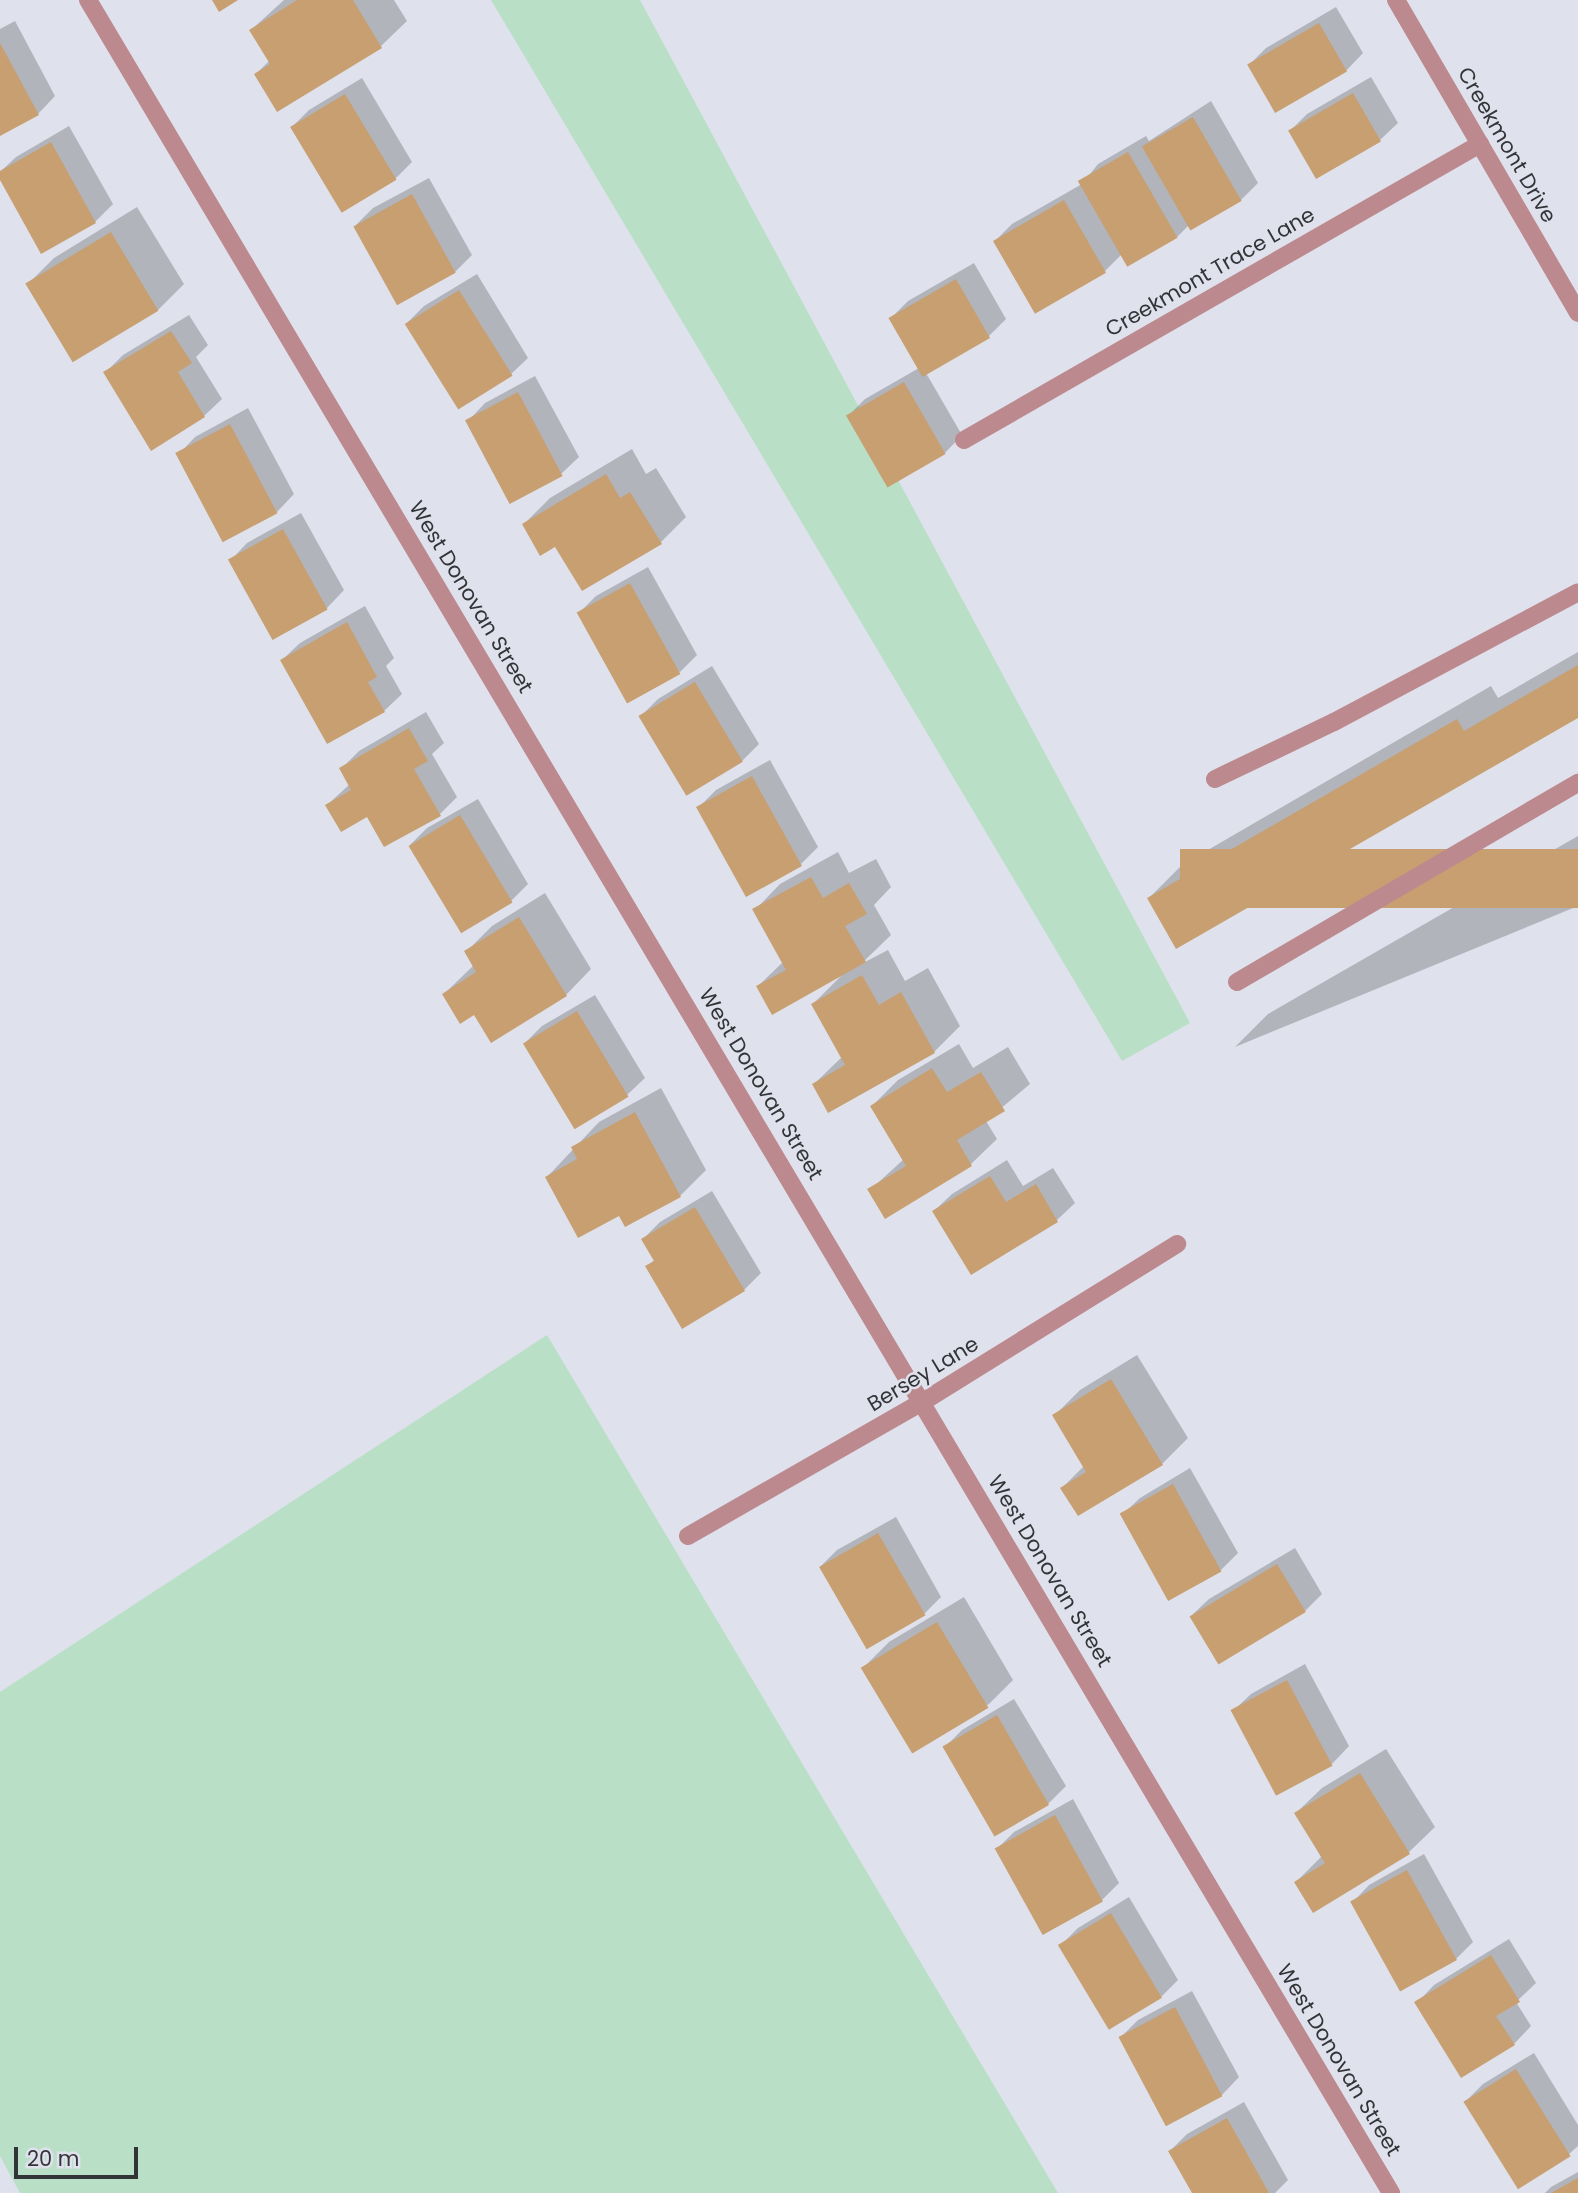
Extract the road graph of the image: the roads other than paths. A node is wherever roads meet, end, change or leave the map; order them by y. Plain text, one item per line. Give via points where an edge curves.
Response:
1 (88, 0) edge
2 (1396, 0) edge
3 (1480, 144) junction
4 (1578, 313) edge
5 (964, 440) dead end
6 (1578, 592) edge
7 (1215, 779) dead end
8 (1578, 783) edge
9 (1237, 982) dead end
10 (1177, 1244) dead end
11 (924, 1401) junction
12 (688, 1536) dead end
13 (1391, 2193) edge

1 - 11 street, West Donovan Street
2 - 3 street, Creekmont Drive
3 - 4 street, Creekmont Drive
3 - 5 street, Creekmont Trace Lane
6 - 7 street via 1334,722
8 - 9 street
10 - 11 street, Bersey Lane
11 - 12 street, Bersey Lane
11 - 13 street, West Donovan Street

